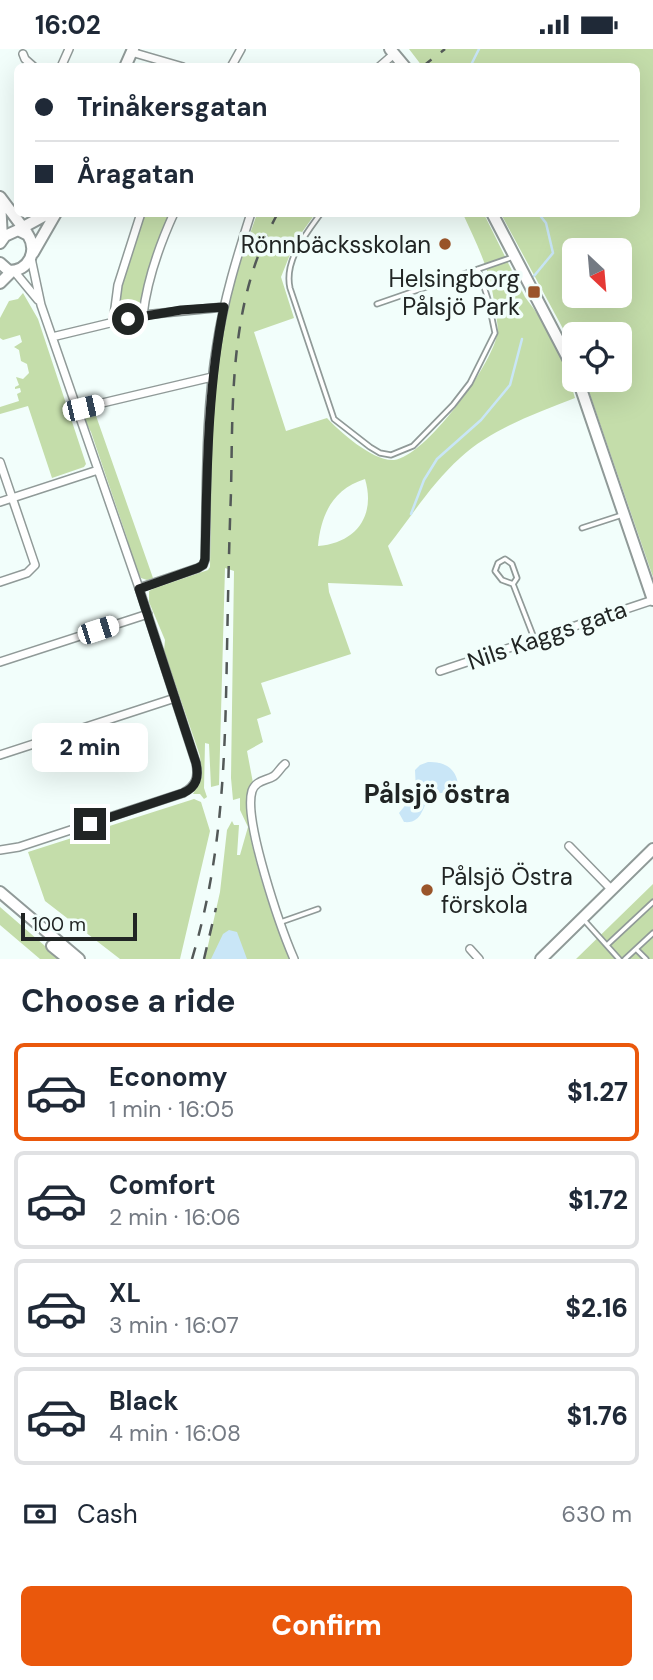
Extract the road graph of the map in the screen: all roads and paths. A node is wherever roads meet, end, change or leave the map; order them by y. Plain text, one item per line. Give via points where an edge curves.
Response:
1 (132, 51) edge
2 (23, 54) dead end
3 (30, 63) edge
4 (170, 63) edge
5 (0, 197) edge
6 (42, 217) edge
7 (54, 217) edge
8 (140, 217) edge
9 (172, 217) edge
10 (250, 217) edge
11 (318, 217) edge
12 (494, 217) edge
13 (21, 228) junction
14 (1, 241) edge
15 (32, 256) junction
16 (515, 256) junction
17 (0, 263) edge
18 (478, 269) junction
19 (13, 271) junction
20 (0, 283) edge
21 (377, 304) dead end
22 (41, 305) junction
23 (224, 307) junction
24 (144, 315) junction
25 (113, 323) junction
26 (52, 337) junction
27 (562, 347) edge
28 (212, 377) junction
29 (582, 392) edge
30 (77, 409) junction
31 (0, 463) edge
32 (97, 470) junction
33 (12, 498) junction
34 (0, 502) edge
35 (624, 515) junction
36 (582, 528) dead end
37 (0, 582) edge
38 (513, 584) junction
39 (139, 589) junction
40 (653, 600) edge
41 (148, 614) junction
42 (534, 640) junction
43 (0, 661) edge
44 (440, 671) dead end
45 (175, 698) junction
46 (0, 755) edge
47 (285, 764) dead end
48 (569, 846) dead end
49 (653, 849) edge
50 (0, 850) edge
51 (612, 890) junction
52 (0, 892) edge
53 (0, 900) edge
54 (653, 902) edge
55 (318, 909) dead end
56 (583, 918) junction
57 (281, 922) junction
58 (653, 933) edge
59 (607, 945) junction
60 (470, 949) dead end
61 (636, 949) junction
62 (68, 959) edge
63 (79, 959) edge
64 (294, 959) edge
65 (479, 959) edge
66 (541, 959) edge
67 (619, 959) edge
68 (625, 959) edge
69 (646, 959) edge

1 - 4 street
2 - 3 street
5 - 13 street
5 - 14 street
6 - 13 street
7 - 15 street
8 - 25 street via 118,285
9 - 24 street via 155,260
10 - 23 street
11 - 18 lane via 288,269 290,288 334,419 380,453 395,454 413,446 453,405 476,372 495,333
12 - 16 street
13 - 14 street
13 - 15 street via 33,246
15 - 19 street
15 - 22 street
16 - 18 lane
16 - 27 street
17 - 19 street
18 - 21 lane
19 - 20 street
19 - 22 street
22 - 26 street
23 - 24 street
23 - 28 street
24 - 25 street
25 - 26 street
26 - 30 street
28 - 30 street
28 - 39 street via 203,565
29 - 35 street
30 - 32 street
31 - 33 street
32 - 33 street
32 - 39 street
33 - 34 street
33 - 37 street via 35,565 27,573
35 - 36 lane
35 - 40 street
38 - 38 lane via 495,571 505,559 517,578
38 - 42 lane
39 - 41 street
40 - 42 street, Nils Kaggs gata
41 - 43 street
41 - 45 street
42 - 44 street, Nils Kaggs gata
45 - 46 street
45 - 50 street via 196,763 195,784 183,793
47 - 57 street via 252,791 257,846
48 - 51 street
49 - 51 street
51 - 56 street
52 - 63 street
53 - 62 street
54 - 59 lane
55 - 57 lane
56 - 59 lane
56 - 66 street
57 - 64 street
58 - 61 lane
59 - 67 lane
60 - 65 street
61 - 68 lane
61 - 69 lane

